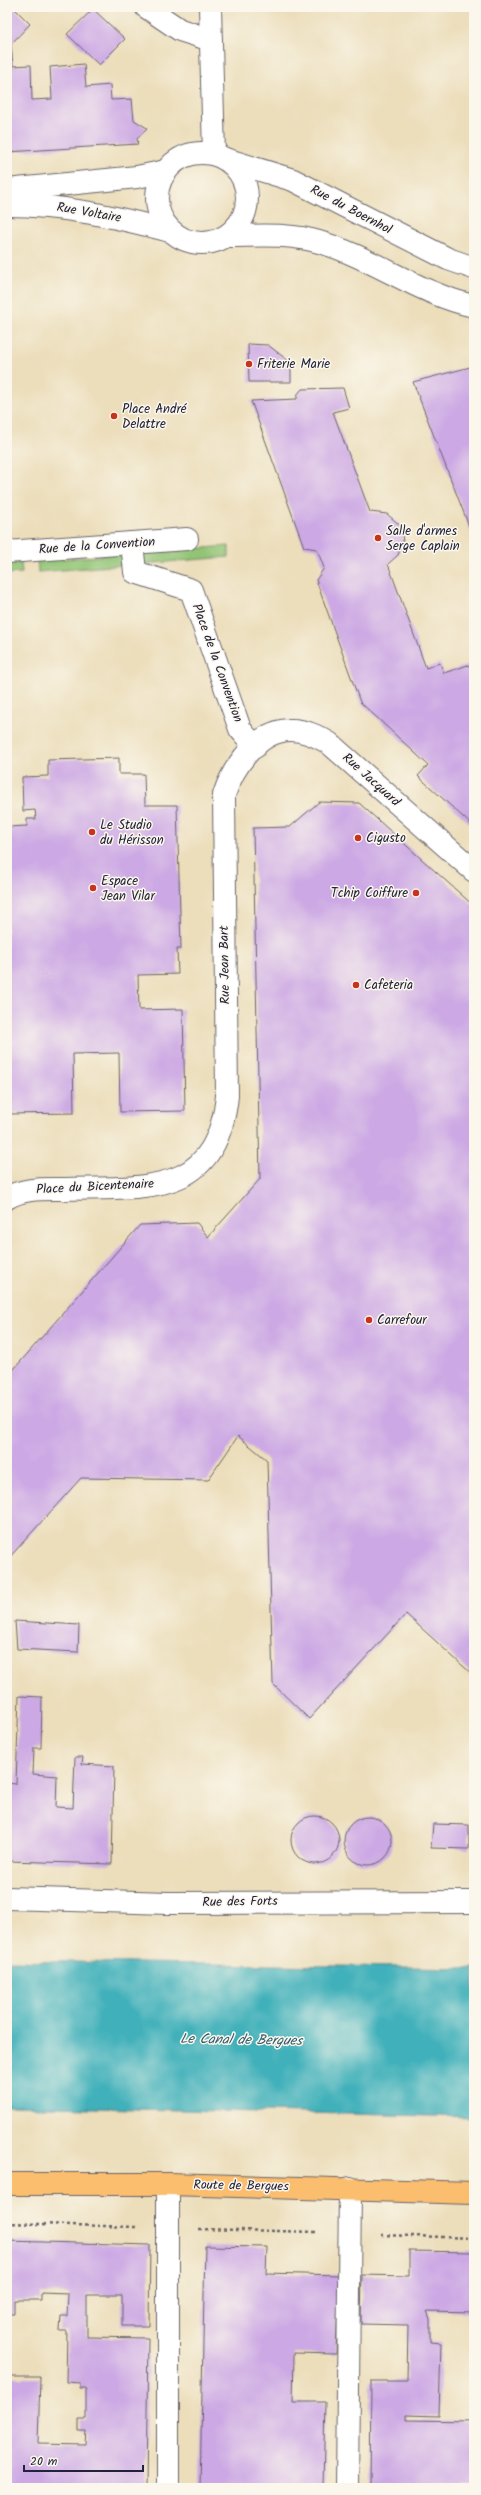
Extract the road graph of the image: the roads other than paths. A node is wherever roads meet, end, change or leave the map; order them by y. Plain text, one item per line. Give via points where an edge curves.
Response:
1 (146, 7) edge
2 (210, 7) edge
3 (211, 40) junction
4 (220, 157) junction
5 (166, 171) junction
6 (7, 190) edge
7 (7, 205) edge
8 (170, 232) junction
9 (228, 236) junction
10 (474, 268) edge
11 (474, 306) edge
12 (187, 539) dead end
13 (132, 543) junction
14 (7, 552) edge
15 (255, 747) junction
16 (474, 871) edge
17 (182, 1177) joint
18 (7, 1198) edge
19 (7, 1898) edge
20 (474, 1902) edge
21 (7, 2184) edge
22 (168, 2184) junction
23 (350, 2188) junction
24 (474, 2193) edge
25 (168, 2488) edge
26 (347, 2488) edge

1 - 3 street via 180,30
2 - 3 street
3 - 4 street
4 - 5 street via 190,154 179,159
4 - 9 street via 239,171 247,194 243,217
4 - 10 street, Rue du Boernhol via 294,180 442,256
5 - 6 street, Rue Voltaire via 138,177
5 - 8 street via 158,187 157,205 160,217
7 - 8 street, Rue Voltaire via 90,211
8 - 9 street via 189,242 200,244 212,243
9 - 11 street via 284,236 319,242 343,250 440,297
12 - 13 street, Rue de la Convention
13 - 14 street, Rue de la Convention
13 - 15 street, Place de la Convention via 135,572 191,590 240,728
15 - 16 street, Rue Jacquard via 273,734 291,730 310,733 329,743
15 - 17 street, Rue Jean Bart via 232,773 223,805 225,1111 217,1138 210,1150 202,1162
17 - 18 street, Place du Bicentenaire via 172,1182 151,1185 29,1190
19 - 20 street, Rue des Forts via 168,1903
21 - 22 main road, Route de Bergues
22 - 23 main road, Route de Bergues
22 - 25 street
23 - 24 main road, Route de Bergues
23 - 26 street

